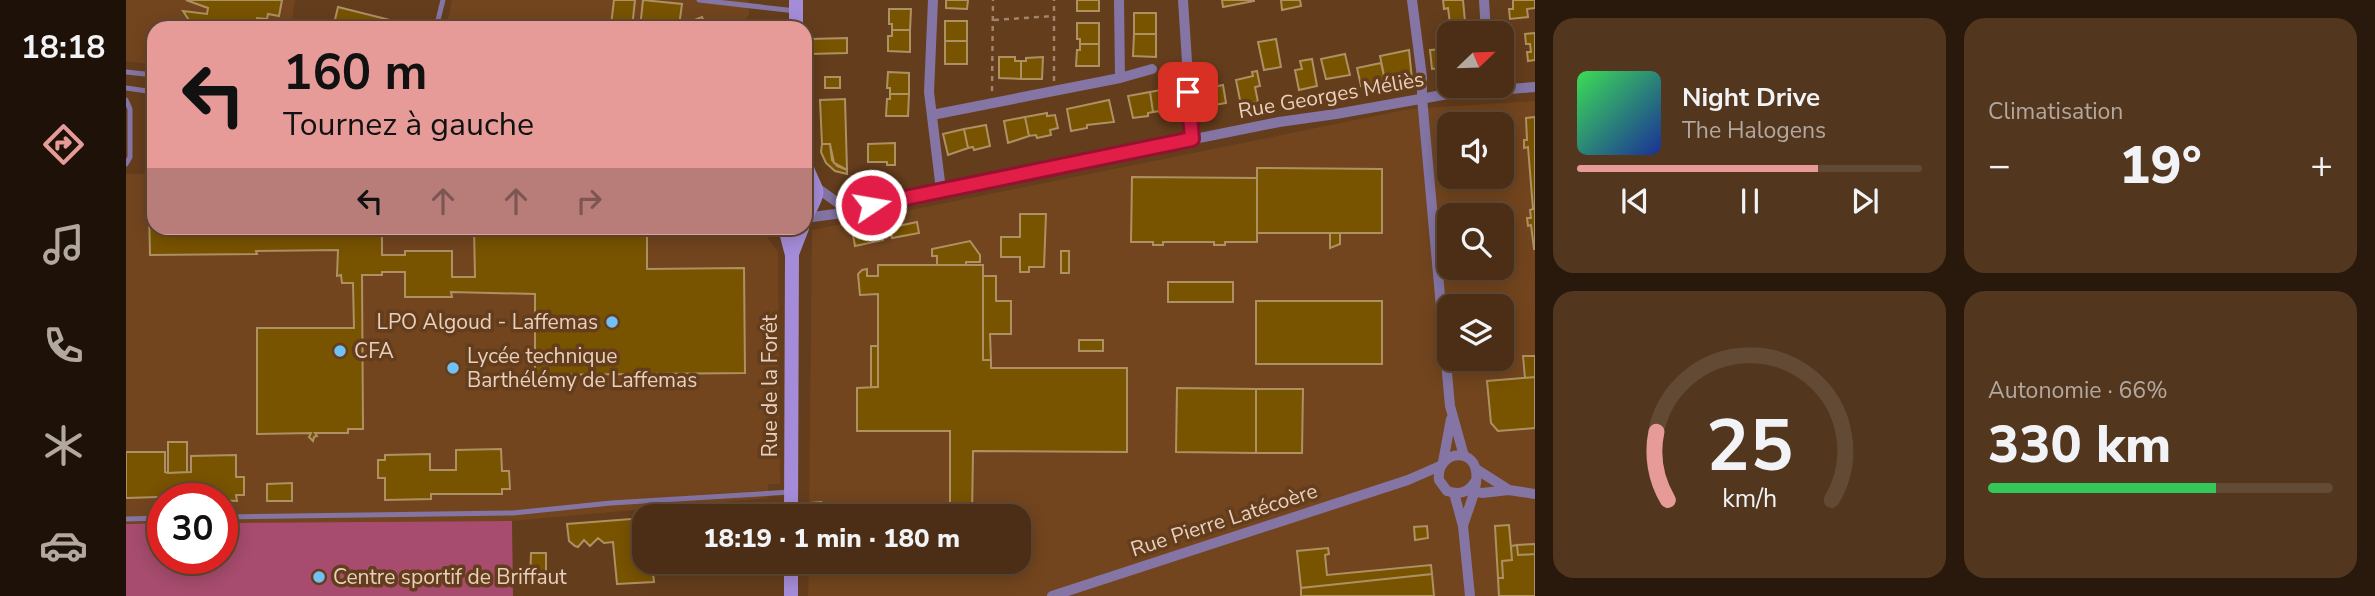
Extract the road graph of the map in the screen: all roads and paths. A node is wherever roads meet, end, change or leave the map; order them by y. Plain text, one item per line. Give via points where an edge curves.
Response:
1 (443, 0) edge
2 (699, 0) edge
3 (933, 0) edge
4 (993, 0) edge
5 (1054, 0) edge
6 (1119, 0) edge
7 (1183, 0) edge
8 (1412, 0) edge
9 (1483, 0) edge
10 (796, 6) edge
11 (1054, 16) junction
12 (993, 20) junction
13 (438, 21) edge
14 (1485, 21) edge
15 (1187, 67) junction
16 (1152, 69) joint
17 (126, 72) edge
18 (147, 74) edge
19 (1120, 78) junction
20 (1514, 87) edge
21 (1535, 87) edge
22 (126, 88) edge
23 (147, 91) edge
24 (1053, 92) junction
25 (1437, 96) edge
26 (1422, 98) junction
27 (126, 100) edge
28 (992, 103) junction
29 (932, 115) junction
30 (1192, 139) junction
31 (126, 164) edge
32 (812, 178) edge
33 (812, 188) edge
34 (942, 190) junction
35 (812, 206) edge
36 (848, 210) junction
37 (812, 214) edge
38 (787, 235) edge
39 (800, 235) edge
40 (792, 256) junction
41 (1451, 416) junction
42 (1464, 456) junction
43 (1441, 464) junction
44 (1475, 469) junction
45 (1408, 480) junction
46 (1439, 480) junction
47 (1472, 488) junction
48 (1509, 490) junction
49 (791, 492) junction
50 (1454, 494) junction
51 (1535, 494) edge
52 (791, 504) edge
53 (238, 517) edge
54 (147, 518) edge
55 (126, 519) edge
56 (1463, 527) junction
57 (791, 574) edge
58 (791, 596) edge
59 (1052, 596) edge
60 (1470, 596) edge

1 - 13 lane
2 - 10 lane
3 - 29 street
4 - 12 path
5 - 11 path
6 - 19 street
7 - 15 street
8 - 26 street
9 - 14 street
11 - 12 path
11 - 24 path
12 - 28 path
15 - 16 path
15 - 30 street
16 - 19 street
17 - 18 lane
19 - 24 street
20 - 21 street, Rue Georges Méliès
22 - 23 lane
24 - 28 street
25 - 26 street, Rue Georges Méliès
26 - 30 street, Rue Georges Méliès
26 - 41 street
27 - 31 lane via 130,158
28 - 29 street
29 - 34 street
30 - 34 street, Rue Georges Méliès
32 - 36 street
33 - 35 street
34 - 36 street, Rue Georges Méliès
36 - 37 street, Rue Georges Méliès
38 - 40 street, Rue de la Forêt
39 - 40 street, Rue de la Forêt
40 - 49 street, Rue de la Forêt
41 - 42 street
41 - 43 street
42 - 43 street via 1452,456
42 - 44 street
43 - 45 street, Rue Pierre Latécoère
43 - 46 street
44 - 47 street
44 - 48 street
45 - 46 street, Rue Pierre Latécoère
45 - 59 street, Rue Pierre Latécoère
46 - 50 street
47 - 48 street
47 - 50 street
47 - 56 street
48 - 51 street
49 - 52 street, Rue de la Forêt
49 - 53 lane via 611,502 513,513
50 - 56 street
54 - 55 lane
56 - 60 street
57 - 58 street

